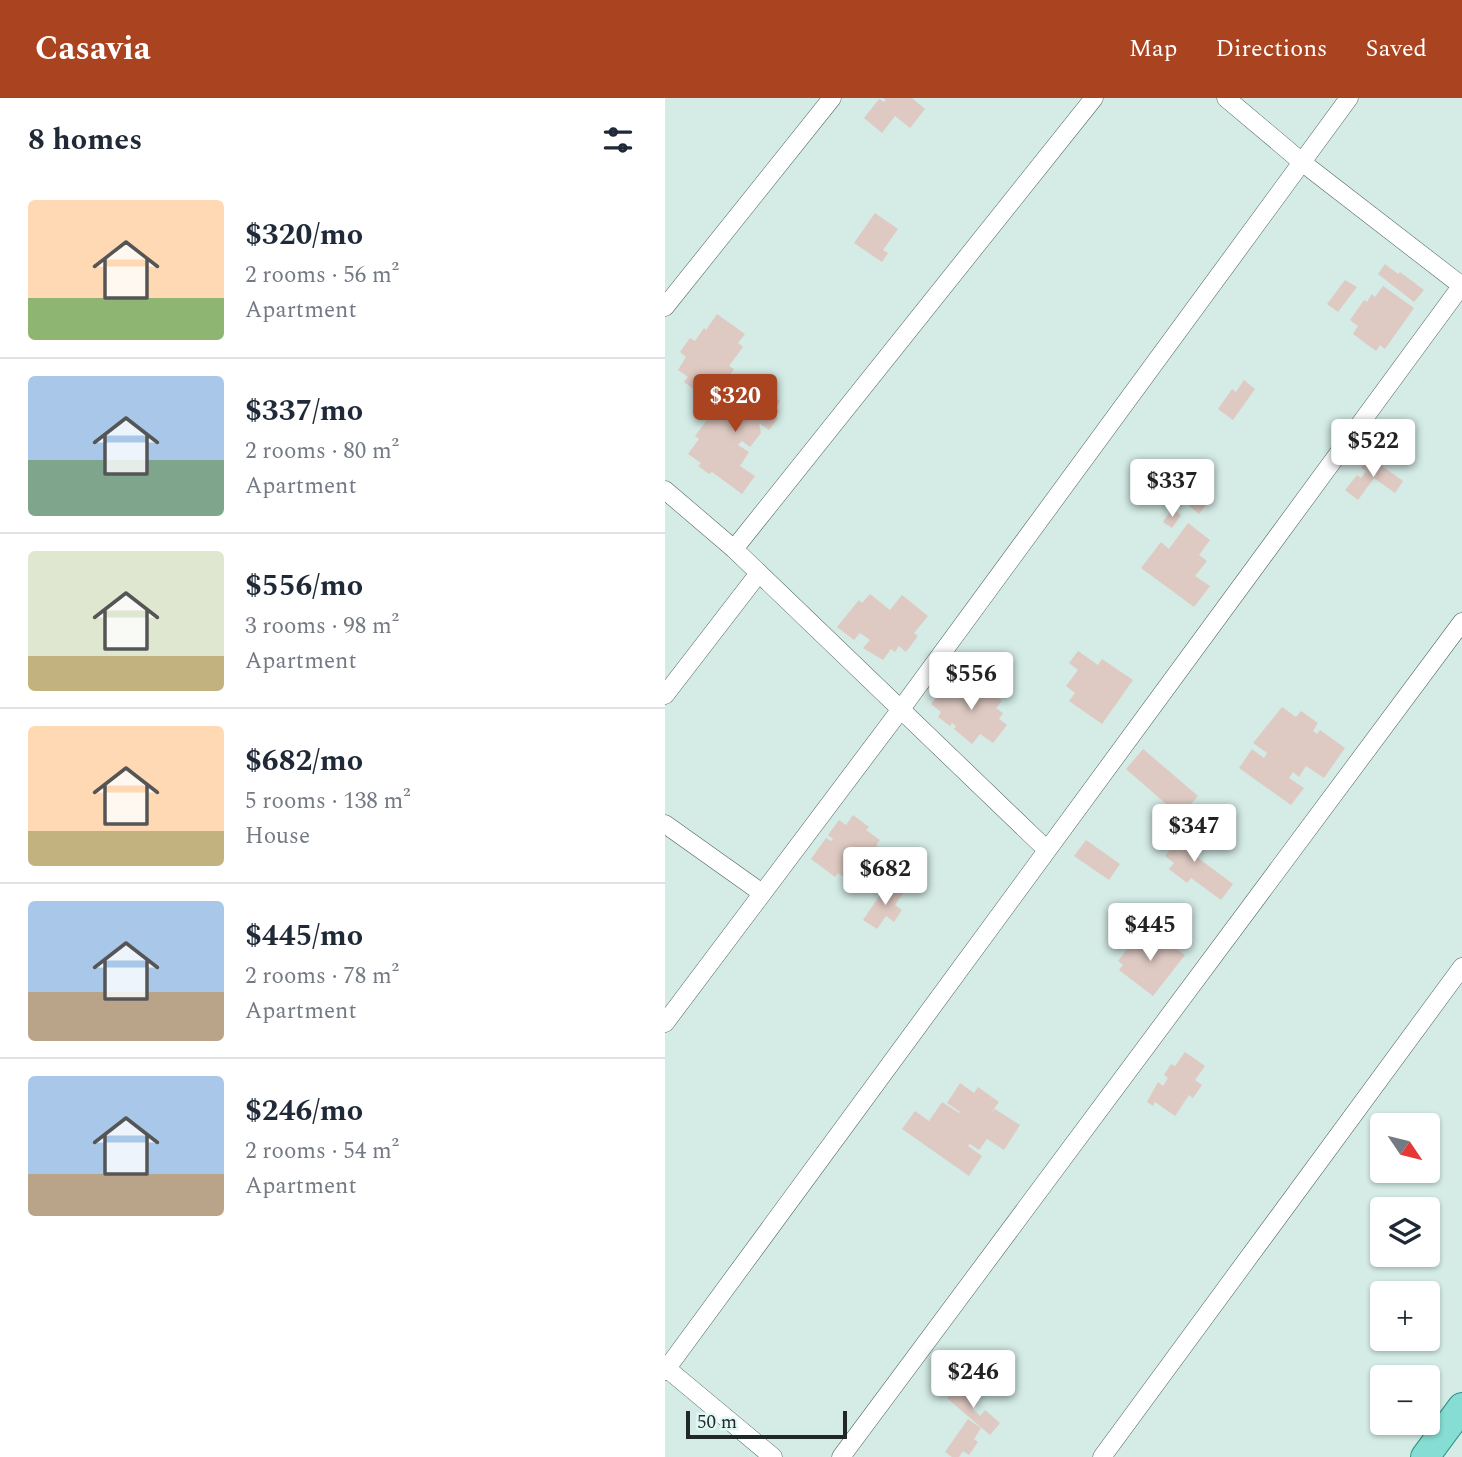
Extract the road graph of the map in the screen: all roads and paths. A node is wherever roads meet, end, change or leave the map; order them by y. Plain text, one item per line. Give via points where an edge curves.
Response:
1 (832, 98) edge
2 (1094, 98) edge
3 (1226, 98) edge
4 (1349, 98) edge
5 (1303, 163) junction
6 (1462, 285) edge
7 (665, 307) edge
8 (665, 490) edge
9 (734, 549) junction
10 (759, 573) junction
11 (1462, 622) edge
12 (665, 695) edge
13 (901, 709) junction
14 (665, 824) edge
15 (1047, 850) junction
16 (762, 893) junction
17 (1462, 967) edge
18 (665, 1023) edge
19 (666, 1369) edge
20 (1462, 1407) edge
21 (773, 1457) edge
22 (841, 1457) edge
23 (1102, 1457) edge
24 (1425, 1457) edge

1 - 7 street
2 - 9 street
3 - 5 street
4 - 5 street
5 - 6 street
5 - 13 street
6 - 15 street
8 - 9 street
9 - 10 street
10 - 12 street
10 - 13 street
11 - 22 street
13 - 15 street
13 - 16 street
14 - 16 street
15 - 19 street
16 - 18 street
17 - 23 street
19 - 21 street
20 - 24 main road

